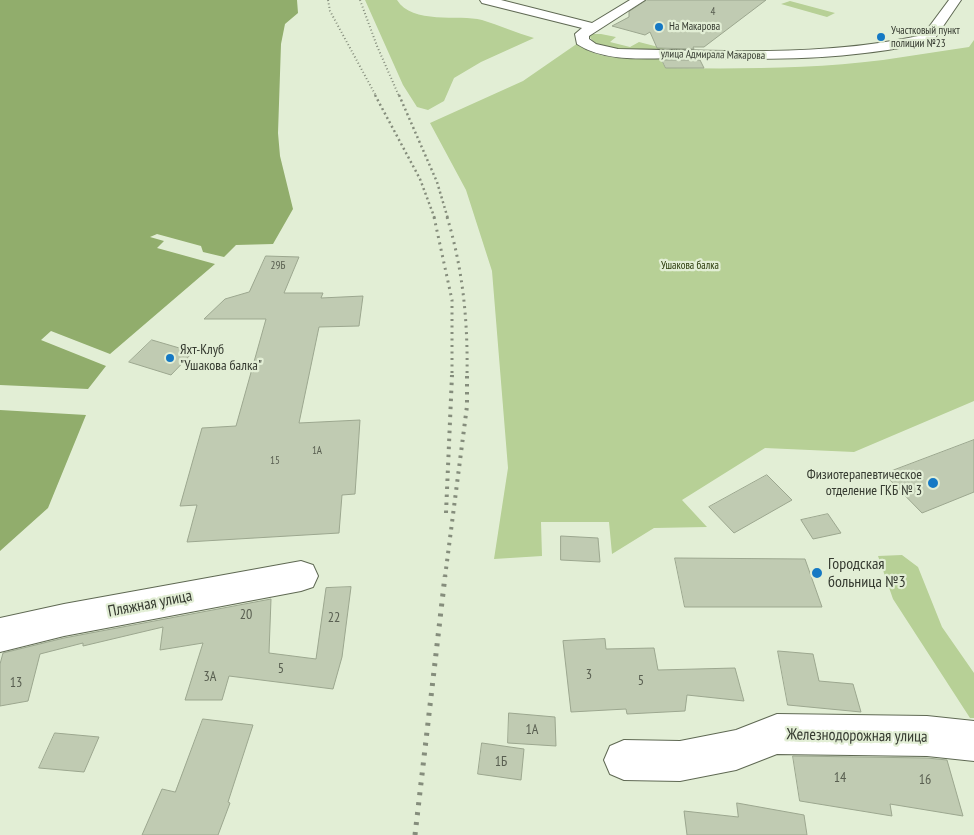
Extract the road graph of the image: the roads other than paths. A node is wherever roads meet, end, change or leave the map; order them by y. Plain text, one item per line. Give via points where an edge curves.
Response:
1 (486, 0) edge
2 (639, 0) edge
3 (955, 0) edge
4 (592, 27) junction
5 (301, 576) dead end
6 (0, 635) edge
7 (974, 741) edge
8 (624, 760) dead end

1 - 4 street
2 - 4 street
3 - 4 street, улица Адмирала Макарова via 928,38 923,40 776,56 610,52 582,41 582,34
5 - 6 street, Пляжная улица
7 - 8 street, Железнодорожная улица via 927,736 777,734 736,750 680,761

